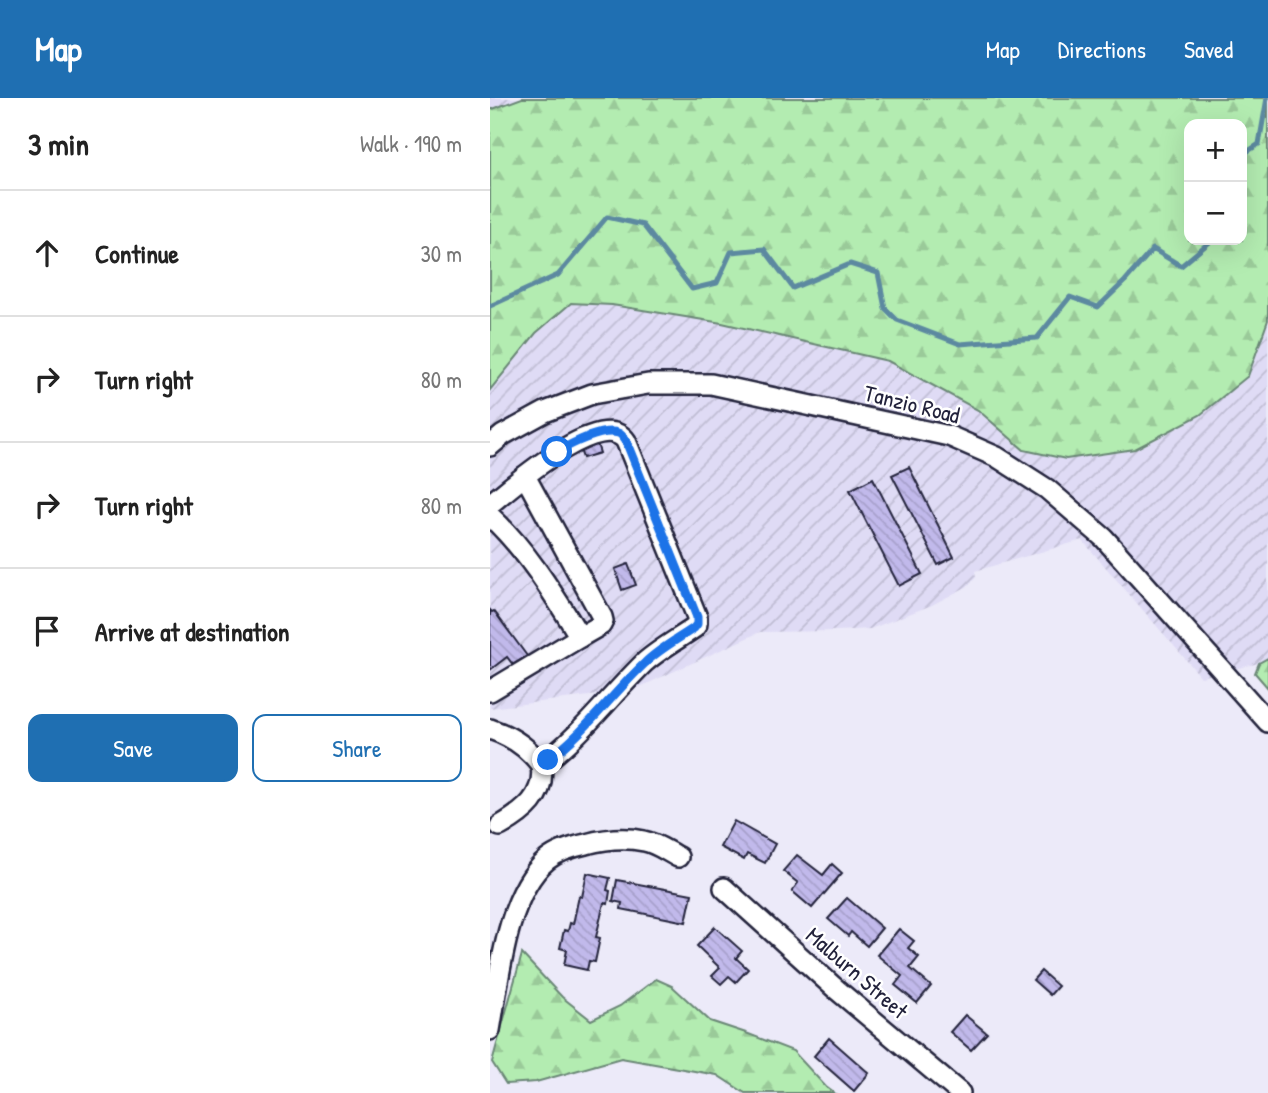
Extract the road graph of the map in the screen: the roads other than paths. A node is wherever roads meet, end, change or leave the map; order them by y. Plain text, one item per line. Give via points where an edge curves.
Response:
1 (490, 446) edge
2 (525, 476) junction
3 (490, 504) edge
4 (490, 516) edge
5 (580, 637) junction
6 (490, 691) edge
7 (1268, 722) edge
8 (490, 729) edge
9 (541, 765) junction
10 (500, 826) dead end
11 (678, 857) dead end
12 (724, 888) dead end
13 (490, 1030) edge
14 (960, 1093) edge

1 - 7 street, Tanzio Road via 545,412 593,394 648,384 711,384 950,436 997,457 1047,489 1104,538
2 - 3 street
2 - 5 street via 602,618 601,625
2 - 9 street via 581,439 617,432 622,436 697,617 694,628 646,662 580,732
4 - 5 street via 536,569
5 - 6 street
8 - 9 street via 523,746
9 - 10 street via 537,795
11 - 13 street via 646,841 606,838 549,858 534,872 515,908
12 - 14 street, Malburn Street

